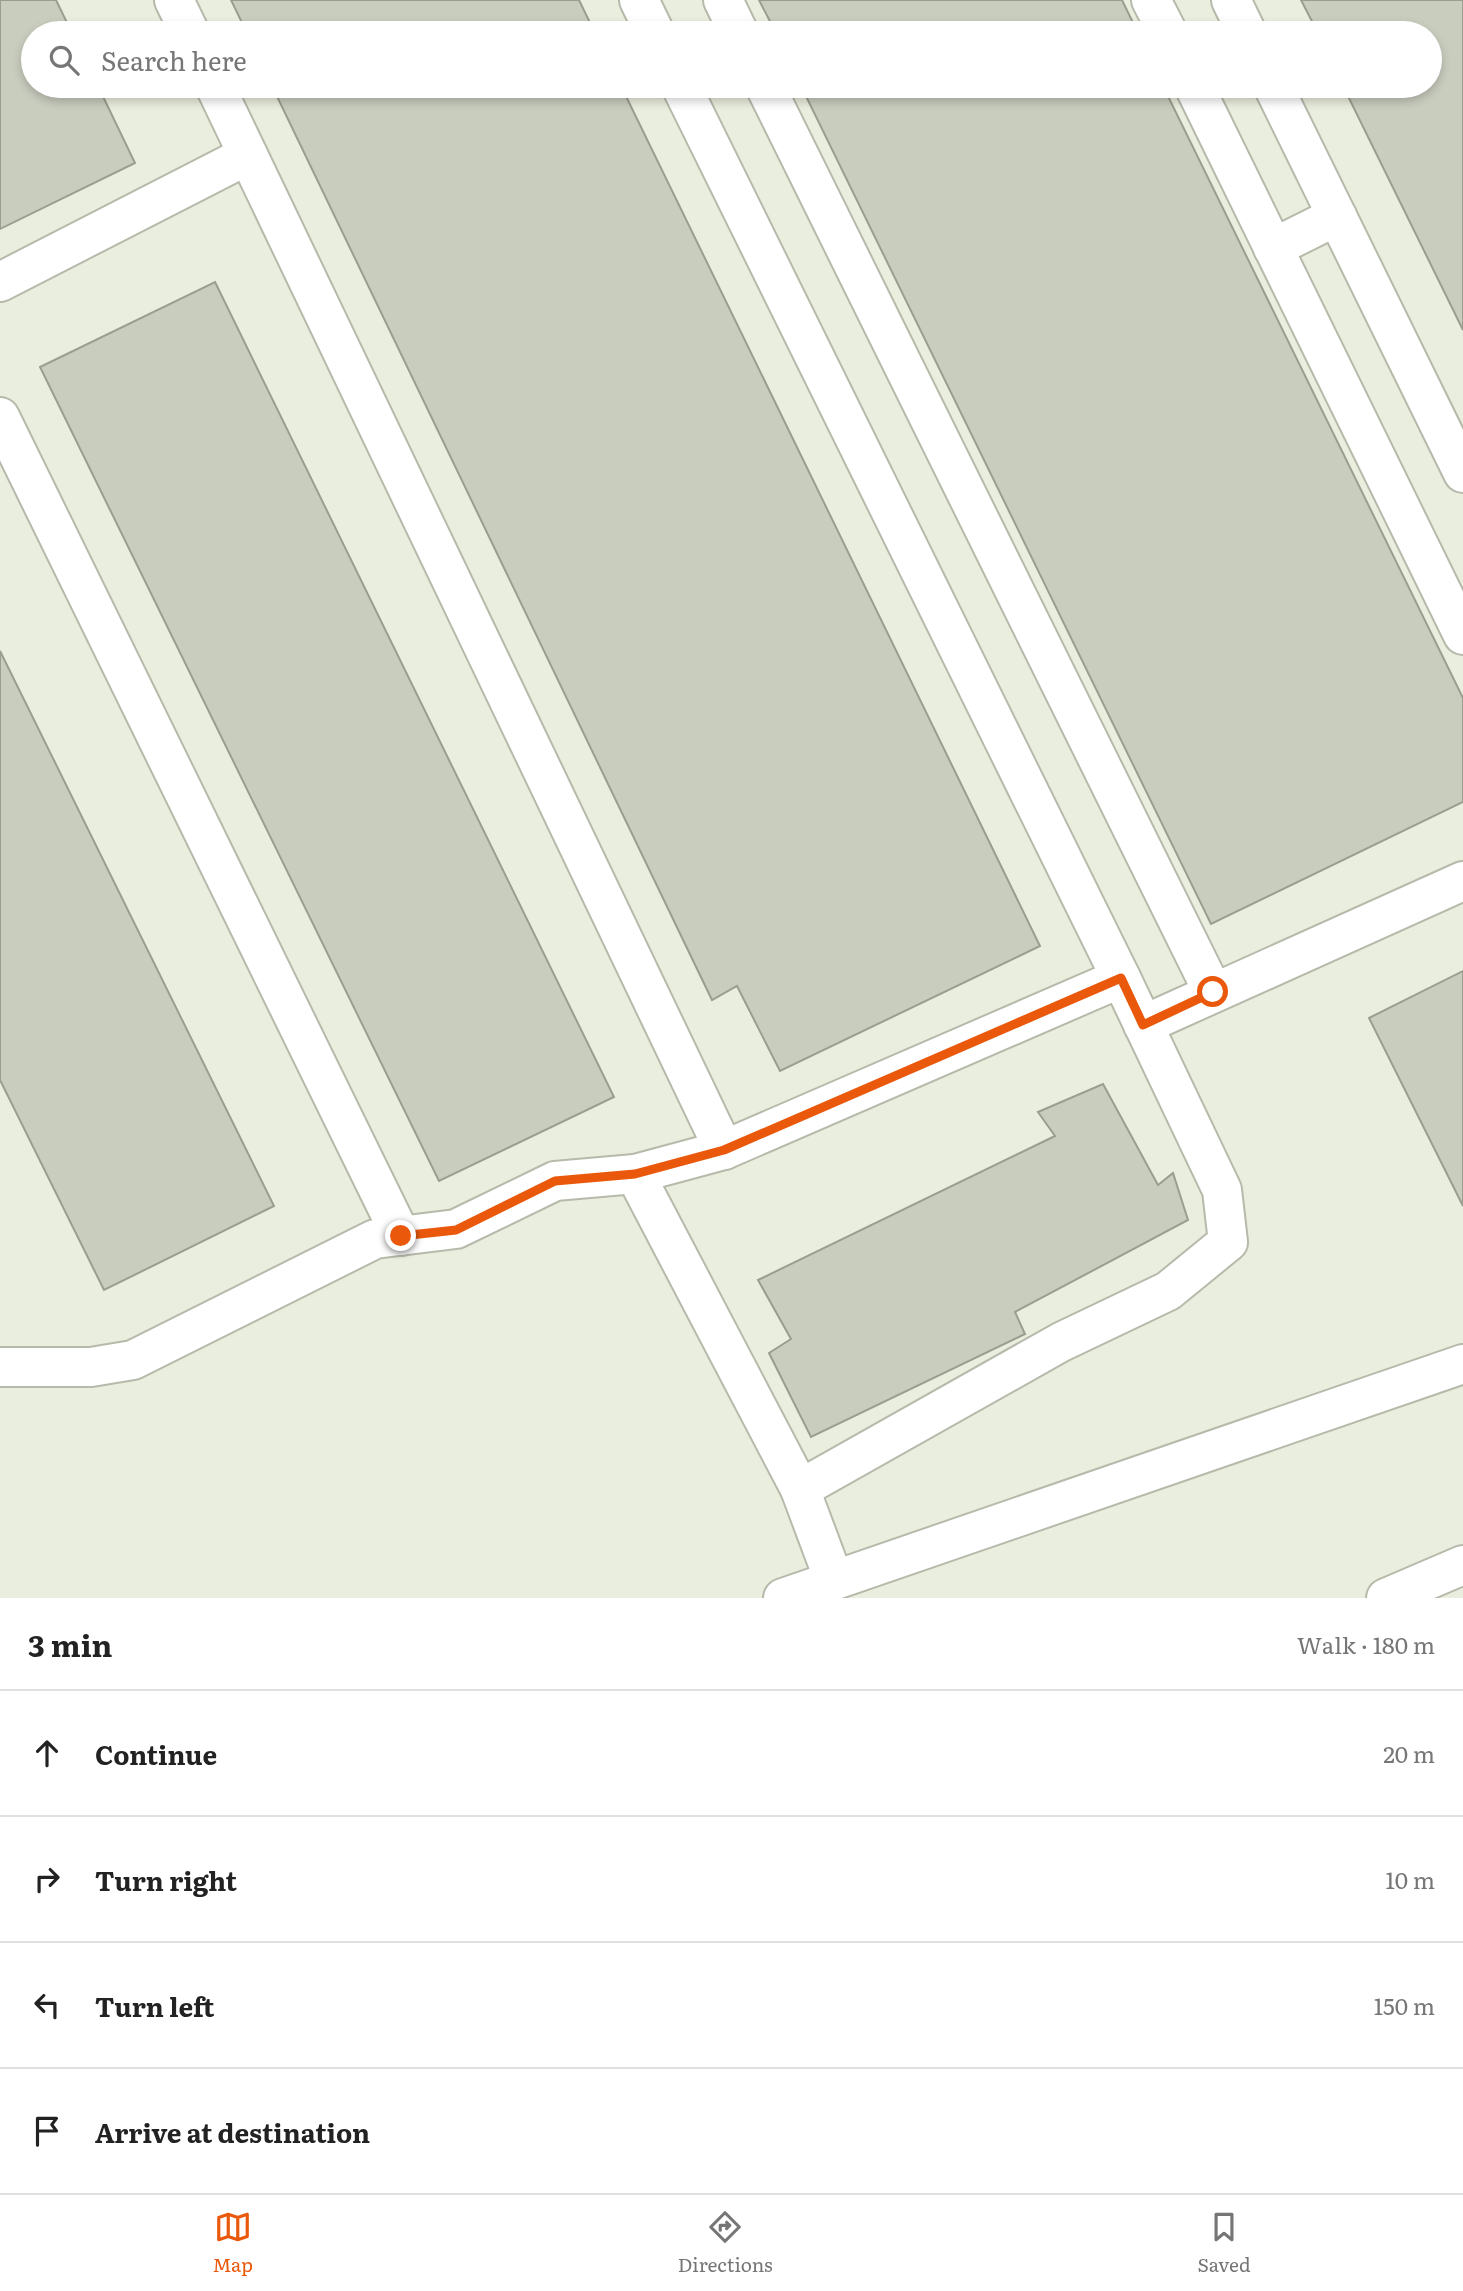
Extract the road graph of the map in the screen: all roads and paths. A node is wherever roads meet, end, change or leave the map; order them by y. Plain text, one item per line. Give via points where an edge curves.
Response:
1 (174, 0) edge
2 (639, 0) edge
3 (723, 0) edge
4 (1152, 0) edge
5 (1231, 0) edge
6 (184, 21) edge
7 (649, 21) edge
8 (733, 21) edge
9 (1162, 21) edge
10 (1241, 21) edge
11 (221, 98) edge
12 (687, 98) edge
13 (771, 98) edge
14 (1200, 98) edge
15 (1279, 98) edge
16 (248, 155) junction
17 (1337, 216) junction
18 (1273, 248) junction
19 (0, 282) edge
20 (0, 418) edge
21 (1463, 473) edge
22 (1463, 635) edge
23 (1463, 881) edge
24 (1121, 978) junction
25 (1213, 992) junction
26 (1143, 1025) junction
27 (724, 1150) junction
28 (635, 1174) junction
29 (401, 1236) junction
30 (1463, 1364) edge
31 (1, 1366) edge
32 (800, 1489) junction
33 (1463, 1565) edge
34 (834, 1580) junction
35 (783, 1598) edge
36 (1386, 1598) edge

1 - 6 lane
2 - 7 lane
3 - 8 lane
4 - 9 lane
5 - 10 lane
11 - 16 lane
12 - 24 lane
13 - 25 lane
14 - 18 lane
15 - 17 lane
16 - 19 lane
16 - 27 lane
17 - 18 lane
17 - 21 lane
18 - 22 lane
20 - 29 lane
23 - 25 lane
24 - 26 lane
24 - 27 lane
25 - 26 lane
26 - 32 lane via 1222,1190 1228,1242 1168,1292 1061,1342
27 - 28 lane
28 - 29 lane via 555,1181 456,1230
28 - 32 lane
29 - 31 lane via 375,1239 133,1360 91,1367
30 - 34 lane
32 - 34 lane
33 - 36 lane
34 - 35 lane

